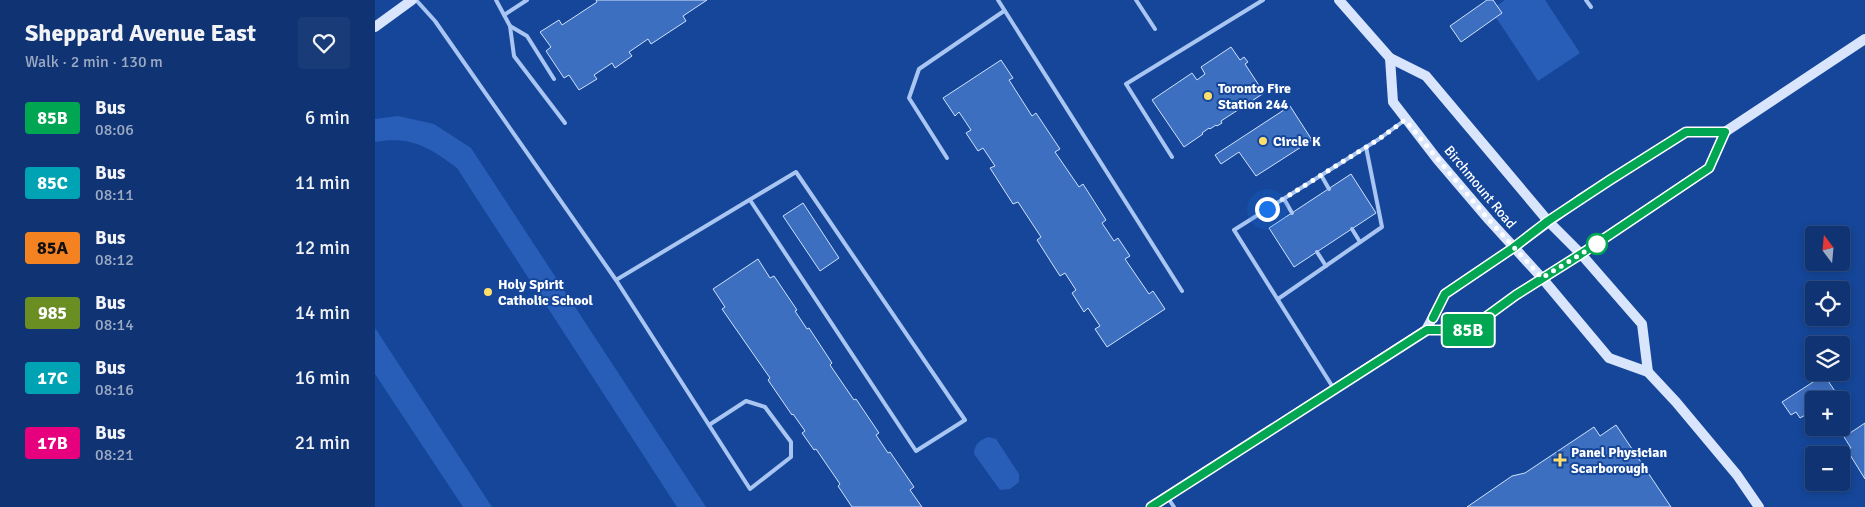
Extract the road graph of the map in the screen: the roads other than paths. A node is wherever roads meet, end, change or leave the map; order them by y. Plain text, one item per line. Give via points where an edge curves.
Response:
1 (414, 0) edge
2 (496, 0) edge
3 (527, 0) edge
4 (997, 0) edge
5 (1136, 0) edge
6 (1263, 0) edge
7 (1339, 0) edge
8 (1586, 0) edge
9 (1591, 7) dead end
10 (1004, 11) junction
11 (504, 15) junction
12 (510, 26) junction
13 (375, 27) edge
14 (1155, 29) dead end
15 (1865, 39) edge
16 (1390, 58) junction
17 (553, 79) dead end
18 (1405, 120) junction
19 (565, 123) dead end
20 (1725, 132) junction
21 (1367, 147) junction
22 (1172, 157) dead end
23 (947, 158) dead end
24 (1321, 175) junction
25 (1329, 189) dead end
26 (1283, 199) junction
27 (750, 200) junction
28 (1292, 213) dead end
29 (1548, 221) junction
30 (1352, 229) dead end
31 (1360, 242) junction
32 (1513, 248) junction
33 (1317, 252) dead end
34 (1581, 254) junction
35 (1326, 266) junction
36 (1542, 278) junction
37 (616, 280) junction
38 (1182, 290) dead end
39 (1278, 299) junction
40 (1427, 330) junction
41 (1648, 372) junction
42 (1334, 388) junction
43 (709, 425) junction
44 (1167, 496) junction
45 (1151, 507) edge
46 (1174, 507) edge
47 (1759, 507) edge

1 - 13 main road
1 - 37 lane via 435,22
2 - 11 lane
3 - 11 lane
4 - 10 lane
5 - 14 lane
6 - 22 lane via 1126,84
7 - 16 main road
8 - 9 lane
10 - 23 lane via 919,70 909,98
10 - 38 lane
11 - 12 lane
12 - 17 lane via 527,36
12 - 19 lane via 514,56
15 - 20 main road
16 - 18 main road, Birchmount Road via 1393,102
16 - 29 main road via 1425,76
18 - 21 lane
18 - 32 main road, Birchmount Road
20 - 29 main road via 1686,132
20 - 34 main road via 1709,168
21 - 24 lane
21 - 31 lane via 1382,226
24 - 25 lane
24 - 26 lane
26 - 28 lane
26 - 39 lane via 1234,230
27 - 27 lane via 796,172 965,420 916,450
27 - 37 lane
29 - 32 main road
29 - 34 main road
30 - 31 lane
31 - 35 lane
32 - 36 main road, Birchmount Road
32 - 40 main road via 1445,294
33 - 35 lane
34 - 36 main road
34 - 41 main road via 1642,324
35 - 39 lane
36 - 40 main road via 1468,330
36 - 41 main road, Birchmount Road via 1609,358
37 - 43 lane
39 - 42 lane
40 - 42 main road
41 - 47 main road, Birchmount Road via 1737,475
42 - 44 main road
43 - 43 lane via 750,489 791,457 791,442 765,407 746,401
44 - 45 main road
44 - 46 lane

